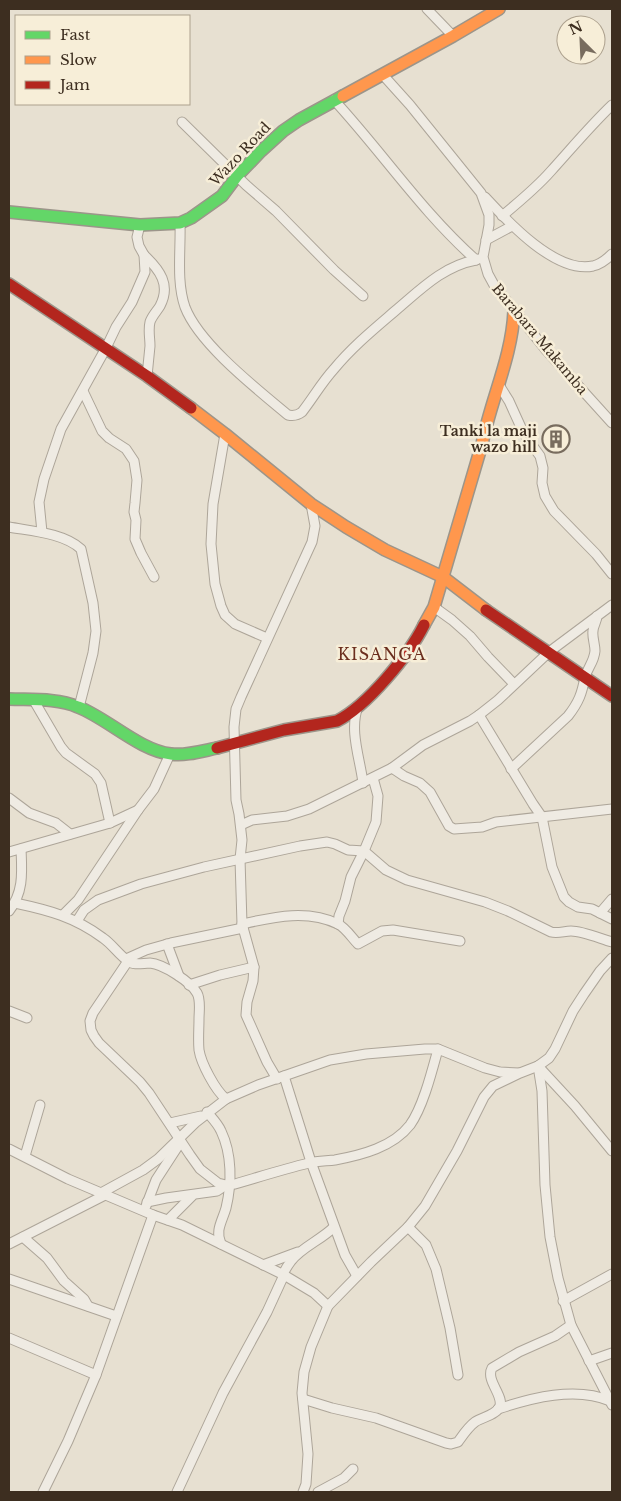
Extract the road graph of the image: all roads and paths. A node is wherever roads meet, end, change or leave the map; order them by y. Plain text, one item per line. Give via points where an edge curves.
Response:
1 (427, 9) edge
2 (499, 9) edge
3 (453, 36) junction
4 (383, 75) junction
5 (334, 100) junction
6 (612, 105) edge
7 (182, 122) dead end
8 (237, 176) junction
9 (482, 193) junction
10 (9, 212) edge
11 (502, 216) junction
12 (180, 223) junction
13 (140, 225) junction
14 (512, 226) junction
15 (486, 240) junction
16 (612, 254) edge
17 (144, 255) junction
18 (479, 258) junction
19 (9, 284) edge
20 (363, 296) dead end
21 (514, 311) junction
22 (106, 348) junction
23 (147, 376) junction
24 (500, 385) junction
25 (83, 391) junction
26 (612, 423) edge
27 (225, 434) junction
28 (311, 504) junction
29 (9, 527) edge
30 (42, 532) junction
31 (612, 574) edge
32 (154, 577) dead end
33 (443, 577) junction
34 (612, 605) edge
35 (434, 607) junction
36 (597, 616) junction
37 (267, 638) junction
38 (549, 652) junction
39 (585, 677) junction
40 (514, 684) junction
41 (612, 696) edge
42 (9, 699) edge
43 (33, 699) junction
44 (358, 706) junction
45 (79, 707) junction
46 (479, 715) junction
47 (235, 743) junction
48 (170, 754) junction
49 (392, 768) junction
50 (511, 769) junction
51 (373, 778) junction
52 (362, 783) junction
53 (9, 798) edge
54 (612, 809) edge
55 (138, 810) junction
56 (542, 817) junction
57 (110, 823) junction
58 (241, 825) junction
59 (70, 834) junction
60 (21, 849) junction
61 (364, 851) junction
62 (9, 852) edge
63 (240, 859) junction
64 (612, 899) edge
65 (15, 903) junction
66 (9, 911) edge
67 (600, 913) junction
68 (63, 915) junction
69 (612, 919) edge
70 (77, 920) junction
71 (338, 924) junction
72 (243, 926) junction
73 (460, 941) dead end
74 (612, 942) edge
75 (167, 944) junction
76 (612, 958) edge
77 (127, 960) junction
78 (254, 967) junction
79 (179, 976) junction
80 (190, 985) junction
81 (9, 1011) edge
82 (27, 1018) dead end
83 (438, 1049) junction
84 (538, 1066) junction
85 (520, 1073) junction
86 (281, 1078) junction
87 (226, 1099) junction
88 (40, 1105) dead end
89 (205, 1114) junction
90 (170, 1123) junction
91 (180, 1140) junction
92 (611, 1147) edge
93 (9, 1149) edge
94 (25, 1156) junction
95 (311, 1162) junction
96 (228, 1185) junction
97 (103, 1194) junction
98 (193, 1195) junction
99 (148, 1209) junction
100 (168, 1220) junction
101 (334, 1227) junction
102 (408, 1227) junction
103 (23, 1237) junction
104 (9, 1244) edge
105 (221, 1244) junction
106 (302, 1251) junction
107 (263, 1265) junction
108 (612, 1274) edge
109 (283, 1275) junction
110 (357, 1276) junction
111 (9, 1280) edge
112 (563, 1301) junction
113 (88, 1306) junction
114 (328, 1306) junction
115 (116, 1316) junction
116 (571, 1325) junction
117 (9, 1338) edge
118 (612, 1354) edge
119 (589, 1361) junction
120 (96, 1375) junction
121 (458, 1375) dead end
122 (303, 1399) junction
123 (611, 1403) edge
124 (498, 1409) junction
125 (353, 1470) dead end
126 (43, 1492) edge
127 (177, 1492) edge
128 (303, 1492) edge
129 (318, 1492) edge

1 - 3 street
2 - 3 street, Wazo Road
3 - 4 street, Wazo Road
4 - 5 street, Wazo Road
4 - 9 street, Barabara Makamba
5 - 8 street, Wazo Road via 283,130
5 - 18 street via 419,202
6 - 11 street via 550,173
7 - 8 street
8 - 12 street, Wazo Road via 222,196
8 - 20 street
9 - 11 street
9 - 15 street, Barabara Makamba via 489,215
10 - 13 street, Wazo Road
11 - 14 street
12 - 13 street, Wazo Road
12 - 18 street via 182,291 192,321 230,365 292,416 302,412 333,369 373,330 443,272
13 - 17 street via 137,237
14 - 15 street
14 - 16 street via 554,258 575,265 595,266
15 - 18 street, Barabara Makamba
17 - 22 street via 145,272 140,285
17 - 23 street via 161,275 165,288 165,297 149,325
18 - 21 street, Barabara Makamba
19 - 22 street
21 - 24 street
21 - 26 street, Barabara Makamba
22 - 23 street
22 - 25 street
23 - 27 street
24 - 31 street via 524,434 540,456 545,496 554,511
24 - 33 street
25 - 30 street via 61,428 44,478 39,502
25 - 32 street via 102,431 126,449 134,461 137,480 135,539
27 - 28 street
27 - 37 street via 213,504 215,584 225,615 235,624
28 - 33 street via 385,550
28 - 37 street via 315,526 312,542
29 - 30 street
30 - 45 street via 77,545 83,554 96,631
33 - 35 street
33 - 38 street
34 - 36 street
35 - 40 street via 470,636
35 - 44 street via 396,668
36 - 38 street
36 - 39 street via 592,632 595,646 593,663
37 - 47 street via 236,710
38 - 39 street
38 - 40 street
39 - 41 street
39 - 50 street via 582,695 568,716
40 - 46 street
42 - 43 street
43 - 45 street via 55,700
43 - 57 street via 61,747 95,774 101,783
44 - 47 street via 337,722 284,730
44 - 52 street via 354,716 354,734
45 - 48 street via 152,749
46 - 49 street via 423,745
46 - 50 street
47 - 48 street via 188,754
47 - 58 street via 236,800
48 - 55 street via 154,790
49 - 51 street
49 - 56 street via 430,792 449,826 454,829
50 - 56 street
51 - 52 street
51 - 61 street via 378,811
52 - 58 street via 310,809
53 - 59 street
54 - 56 street
55 - 57 street
55 - 68 street via 78,900
56 - 67 street via 552,868 564,897 578,907
57 - 59 street
58 - 63 street
59 - 60 street
60 - 62 street
60 - 65 street via 21,887
61 - 63 street via 348,850 327,842
61 - 71 street via 351,877
61 - 74 street via 386,870 407,880 486,902 554,933 571,931
63 - 70 street via 113,893 84,910
63 - 72 street
64 - 67 street
65 - 66 street
65 - 68 street
67 - 69 street
68 - 70 street
70 - 77 street via 104,938
71 - 72 street via 299,915
71 - 73 street via 358,944 382,931 393,930
72 - 75 street
72 - 78 street
75 - 77 street
75 - 79 street
76 - 84 street via 584,994 555,1049
77 - 79 street via 134,964 157,964
77 - 90 street via 93,1013 91,1030 140,1082
78 - 80 street
78 - 86 street via 246,1015 267,1062
79 - 80 street
80 - 87 street via 200,1002 199,1051 215,1087
81 - 82 street
83 - 85 street via 485,1068
83 - 86 street via 383,1052 330,1060
83 - 95 street via 417,1112 396,1139 376,1150 336,1160
84 - 85 street
84 - 92 street
84 - 112 street via 547,1207
85 - 102 street via 493,1086 484,1097 436,1191
86 - 87 street
86 - 95 street
87 - 89 street
88 - 94 street
89 - 90 street
89 - 91 street
89 - 96 street via 220,1129 227,1148
90 - 91 street
91 - 96 street via 200,1169 218,1183
91 - 97 street via 143,1170
91 - 99 street via 156,1180
93 - 94 street
94 - 97 street
95 - 96 street
95 - 101 street
96 - 98 street via 217,1191
96 - 105 street via 227,1204 218,1229
97 - 99 street
97 - 103 street
98 - 99 street via 172,1197
98 - 100 street
99 - 100 street
99 - 115 street
100 - 105 street
101 - 106 street
101 - 110 street
102 - 110 street
102 - 121 street via 426,1245 436,1269
103 - 104 street
103 - 113 street via 47,1258
105 - 107 street
106 - 107 street
106 - 109 street
107 - 109 street
108 - 112 street
109 - 114 street
109 - 127 street via 267,1312 223,1392
110 - 114 street
111 - 113 street
112 - 116 street
113 - 115 street
114 - 122 street via 307,1361
115 - 120 street
116 - 119 street
116 - 124 street via 492,1368 490,1375 500,1404
117 - 120 street
118 - 119 street
119 - 123 street
120 - 126 street
122 - 124 street via 376,1418 451,1444 458,1442 473,1423
122 - 128 street via 308,1454
123 - 124 street via 596,1397 557,1395
125 - 129 street

